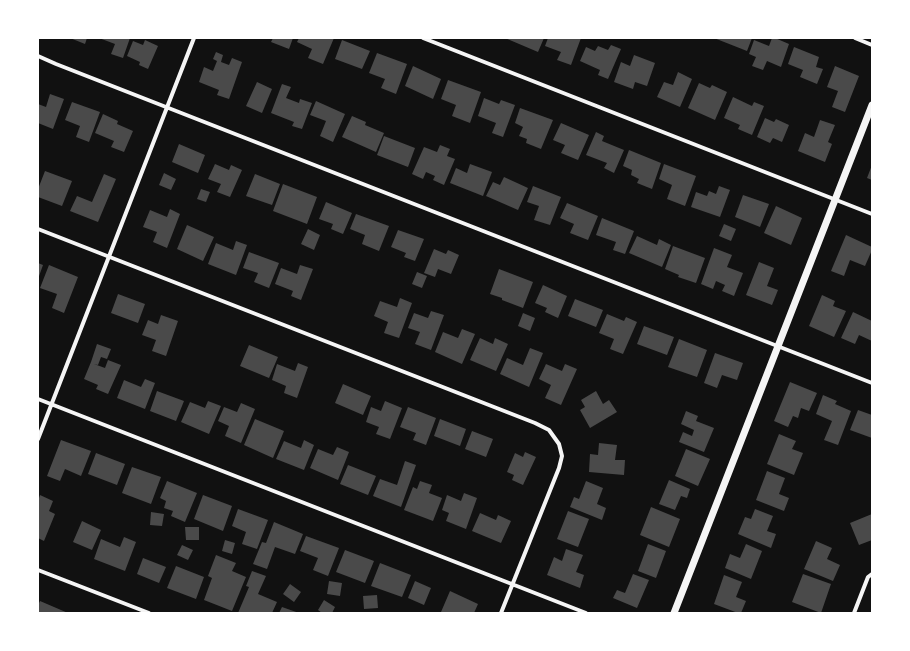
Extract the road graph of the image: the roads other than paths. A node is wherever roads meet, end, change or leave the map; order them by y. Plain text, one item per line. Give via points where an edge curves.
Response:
1 (194, 38) edge
2 (423, 38) edge
3 (855, 38) edge
4 (872, 44) edge
5 (38, 56) edge
6 (872, 105) edge
7 (167, 107) junction
8 (835, 200) junction
9 (872, 214) edge
10 (38, 229) edge
11 (109, 257) junction
12 (778, 346) junction
13 (872, 383) edge
14 (38, 399) edge
15 (52, 405) junction
16 (38, 439) edge
17 (38, 570) edge
18 (872, 574) edge
19 (512, 584) junction
20 (149, 613) edge
21 (502, 613) edge
22 (586, 613) edge
23 (674, 613) edge
24 (854, 613) edge

1 - 7 street
2 - 8 street
3 - 4 street
5 - 7 street
6 - 8 street
7 - 11 street
7 - 12 street
8 - 9 street
8 - 12 street
10 - 11 street
11 - 15 street
11 - 19 street via 549,430 559,444 562,456
12 - 13 street
12 - 23 street
14 - 15 street
15 - 16 street
15 - 19 street
17 - 20 street
18 - 24 street via 868,577
19 - 21 street
19 - 22 street

